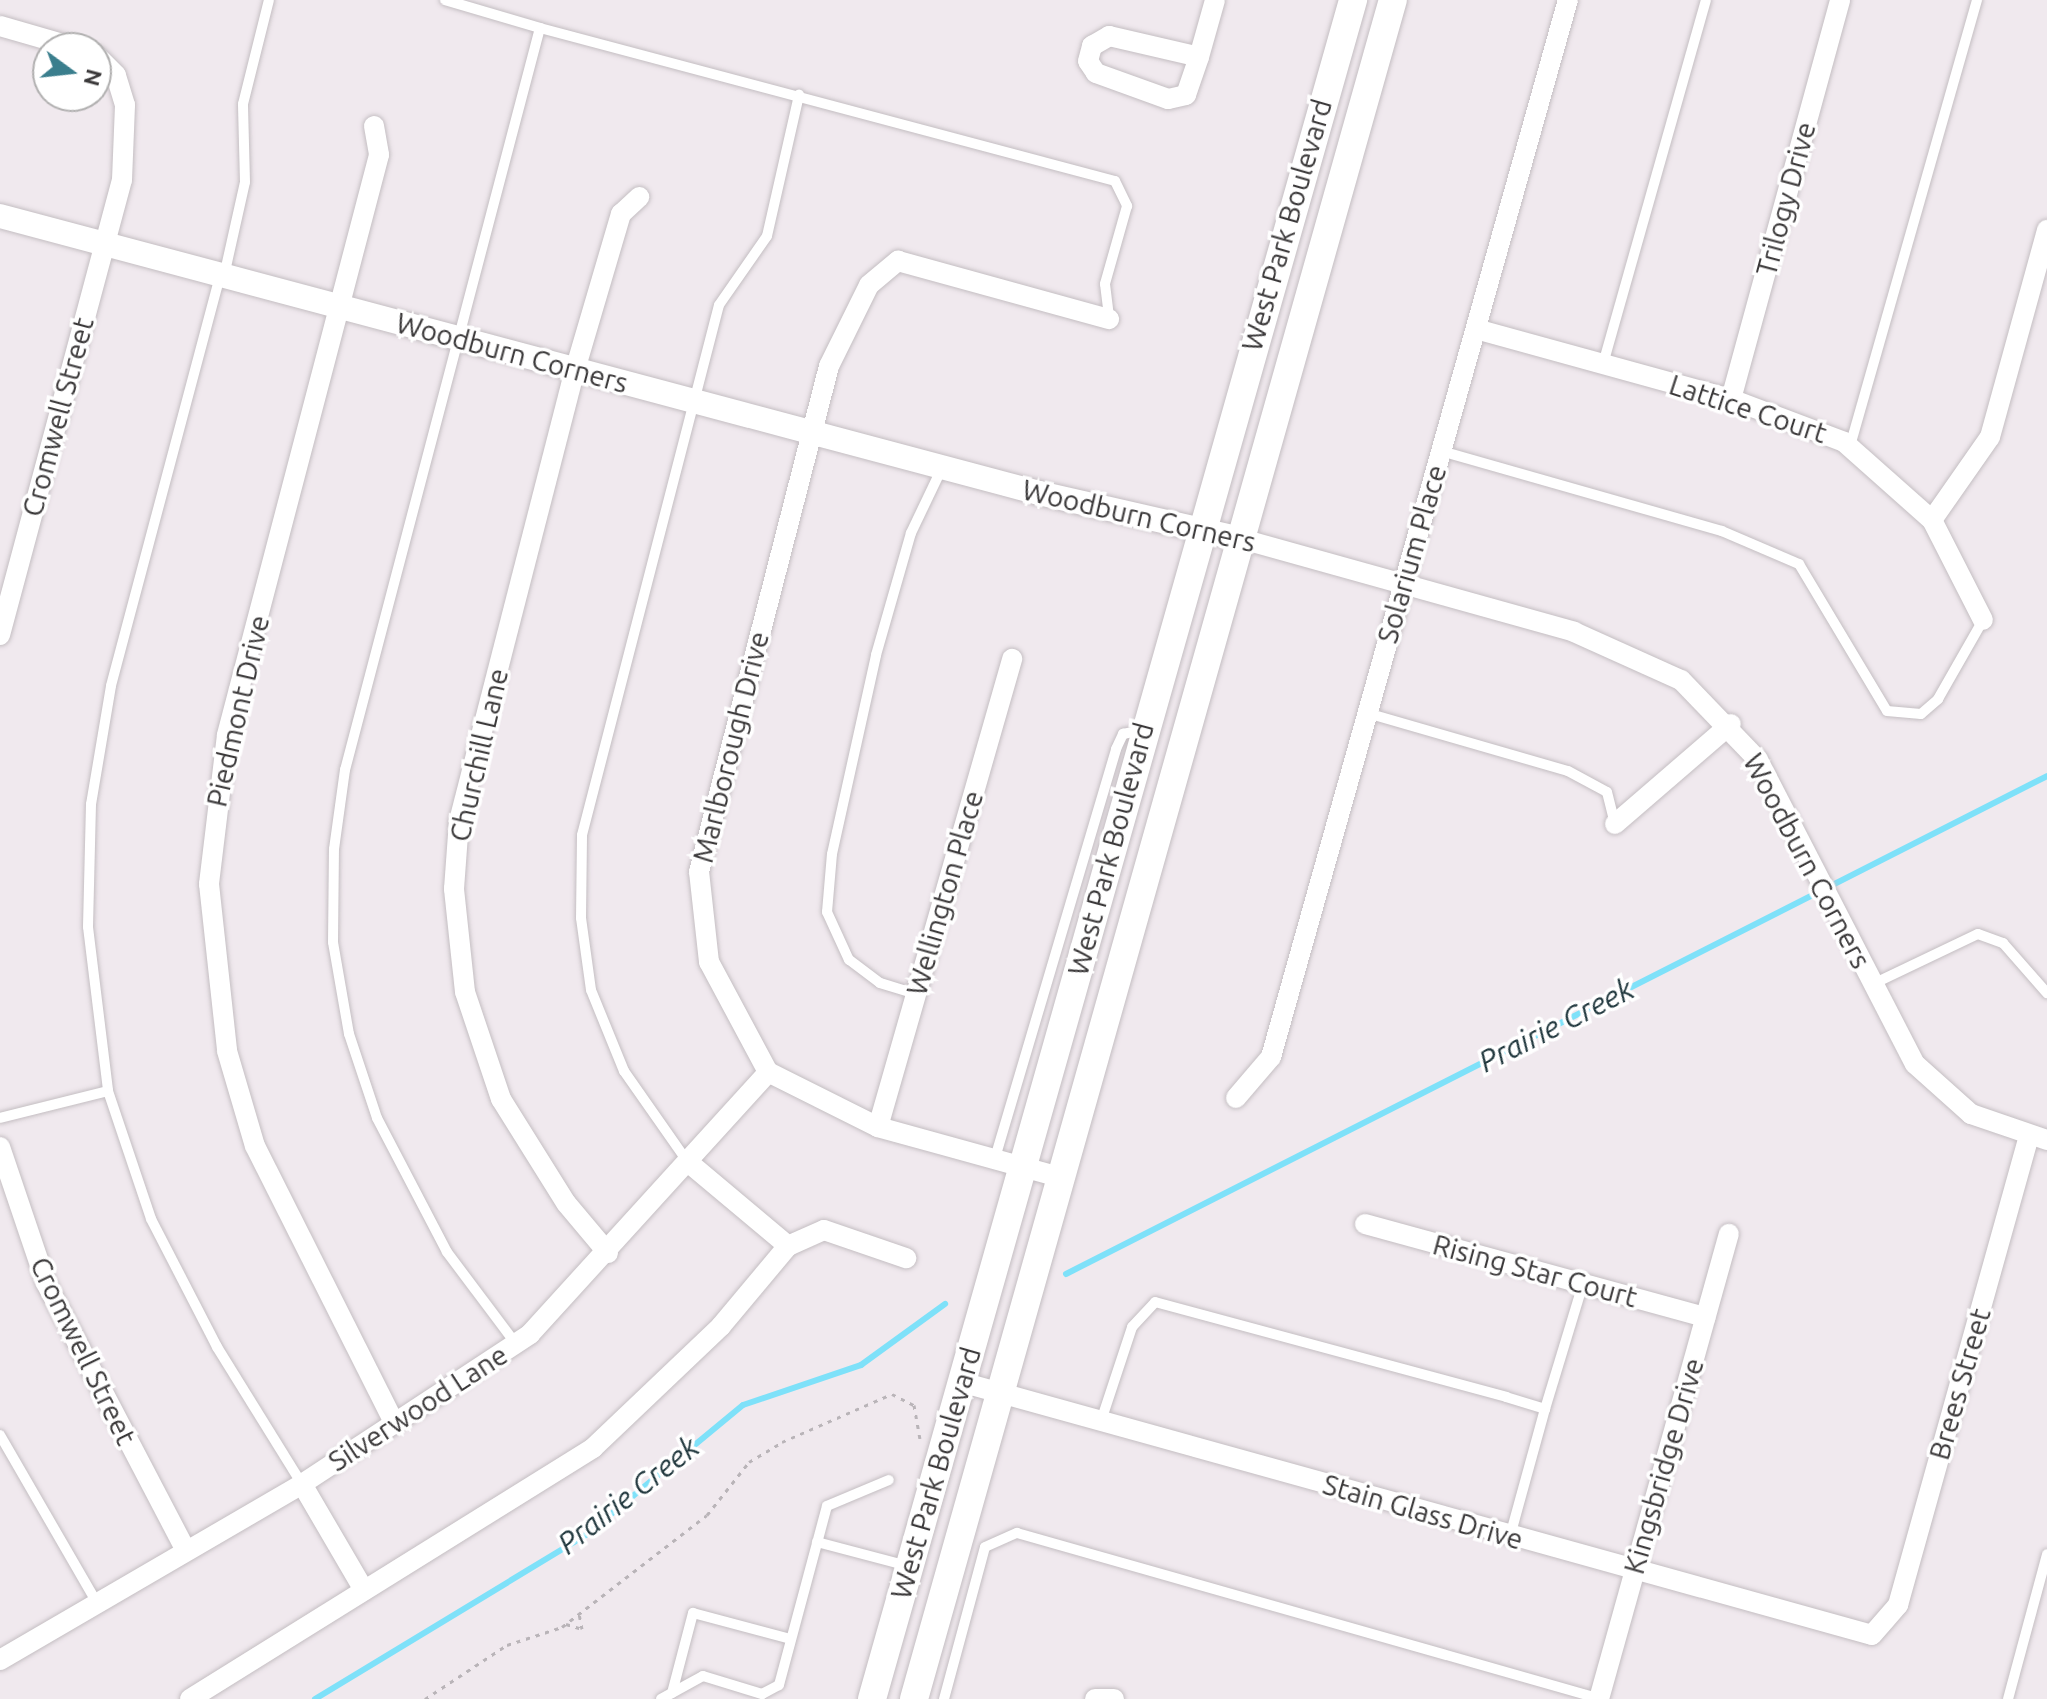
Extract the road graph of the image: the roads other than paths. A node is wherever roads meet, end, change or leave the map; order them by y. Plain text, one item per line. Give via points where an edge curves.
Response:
1 (269, 0) edge
2 (445, 0) edge
3 (1215, 0) edge
4 (1353, 0) edge
5 (1393, 0) edge
6 (1568, 0) edge
7 (1706, 0) edge
8 (1840, 0) edge
9 (1977, 0) edge
10 (0, 26) edge
11 (540, 28) junction
12 (32, 35) edge
13 (1199, 57) junction
14 (112, 76) edge
15 (799, 95) junction
16 (374, 126) dead end
17 (639, 197) dead end
18 (0, 216) edge
19 (2047, 230) edge
20 (104, 245) junction
21 (222, 276) junction
22 (341, 308) junction
23 (1109, 319) joint
24 (1476, 329) junction
25 (460, 339) junction
26 (1603, 364) junction
27 (575, 370) junction
28 (1731, 399) junction
29 (694, 402) junction
30 (811, 433) junction
31 (1850, 446) junction
32 (1441, 451) junction
33 (943, 468) junction
34 (1932, 520) junction
35 (1200, 526) junction
36 (1242, 539) junction
37 (1403, 585) junction
38 (1983, 620) joint
39 (0, 635) edge
40 (1012, 659) dead end
41 (1367, 713) junction
42 (1731, 724) junction
43 (1144, 729) junction
44 (1615, 824) joint
45 (1871, 985) junction
46 (2047, 993) edge
47 (916, 994) junction
48 (768, 1072) junction
49 (108, 1091) junction
50 (1236, 1098) dead end
51 (0, 1118) edge
52 (878, 1127) junction
53 (2038, 1137) edge
54 (0, 1147) edge
55 (995, 1158) junction
56 (688, 1162) junction
57 (1024, 1166) junction
58 (1063, 1178) junction
59 (1365, 1224) dead end
60 (1729, 1234) dead end
61 (788, 1246) junction
62 (608, 1253) junction
63 (906, 1258) dead end
64 (1583, 1284) junction
65 (1706, 1317) junction
66 (516, 1344) junction
67 (961, 1382) junction
68 (1001, 1393) junction
69 (1545, 1409) junction
70 (1101, 1421) junction
71 (394, 1422) junction
72 (0, 1435) edge
73 (889, 1480) dead end
74 (302, 1484) junction
75 (1509, 1536) junction
76 (817, 1542) junction
77 (184, 1547) junction
78 (2047, 1554) edge
79 (910, 1566) junction
80 (1634, 1572) junction
81 (364, 1590) junction
82 (96, 1601) junction
83 (1884, 1630) joint
84 (791, 1639) junction
85 (0, 1660) edge
86 (666, 1696) edge
87 (190, 1699) edge
88 (872, 1699) edge
89 (914, 1699) edge
90 (944, 1699) edge
91 (1095, 1699) edge
92 (1114, 1699) edge
93 (1600, 1699) edge
94 (2008, 1699) edge

1 - 21 lane via 243,104 245,182
2 - 11 lane
3 - 13 street
4 - 35 main road, West Park Boulevard
5 - 36 main road, West Park Boulevard
6 - 24 street, Solarium Place
7 - 26 lane
8 - 28 street, Trilogy Drive
9 - 31 lane
10 - 12 street
11 - 15 lane
11 - 25 lane
13 - 13 street via 1186,95 1168,99 1096,73 1088,61 1092,46 1109,36
14 - 20 street, Cromwell Street via 121,88 127,134
15 - 23 lane via 1115,181 1127,206 1105,284
15 - 29 lane via 767,236 726,287
16 - 22 street, Piedmont Drive via 379,155
17 - 27 street, Churchill Lane via 621,214
18 - 20 street, Woodburn Corners
19 - 34 street via 1990,437
20 - 21 street, Woodburn Corners
20 - 39 street, Cromwell Street
21 - 22 street, Woodburn Corners
21 - 49 lane via 111,686 91,804 88,927
22 - 25 street, Woodburn Corners
22 - 71 street, Piedmont Drive via 227,735 209,884 227,1051 255,1146
23 - 30 street, Marlborough Drive via 887,263 845,326
24 - 26 street, Lattice Court
24 - 32 street, Solarium Place
25 - 27 street, Woodburn Corners
25 - 66 lane via 345,770 333,942 349,1034 377,1118 447,1252
26 - 28 street, Lattice Court
27 - 29 street, Woodburn Corners
27 - 62 street, Churchill Lane via 459,821 455,919 465,992 501,1099 566,1203
28 - 31 street, Lattice Court
29 - 30 street, Woodburn Corners
29 - 56 lane via 630,635 581,867 583,933 603,1024 624,1071
30 - 33 street, Woodburn Corners
30 - 48 street, Marlborough Drive via 699,872 712,972
31 - 34 street, Lattice Court
32 - 37 street, Solarium Place
32 - 38 lane via 1722,531 1799,564 1887,711 1921,714 1938,699
33 - 35 street, Woodburn Corners
33 - 47 lane via 911,533 884,626 832,854 827,912 849,960 880,983
34 - 38 street, Lattice Court
35 - 36 street, Woodburn Corners
35 - 43 main road, West Park Boulevard
36 - 37 street, Woodburn Corners
36 - 58 main road, West Park Boulevard
37 - 41 street, Solarium Place
37 - 42 street, Woodburn Corners via 1613,645 1681,680
40 - 47 street, Wellington Place
41 - 44 lane via 1568,771 1607,792
41 - 50 street, Solarium Place via 1271,1057
42 - 44 street
42 - 45 street, Woodburn Corners via 1818,877
43 - 55 lane via 1123,734 1116,749
43 - 57 main road, West Park Boulevard
45 - 46 lane via 1978,934 2003,943
45 - 53 street, Woodburn Corners via 1933,1085 1971,1114
47 - 52 street, Wellington Place
48 - 52 street
48 - 56 street, Silverwood Lane
49 - 51 lane
49 - 74 lane via 151,1219 217,1347
52 - 55 street
53 - 83 street, Brees Street via 1898,1605
54 - 77 street, Cromwell Street via 46,1283
55 - 57 street
56 - 61 street
56 - 62 street, Silverwood Lane
57 - 58 street
57 - 67 main road, West Park Boulevard
58 - 68 main road, West Park Boulevard
59 - 64 street, Rising Star Court
60 - 65 street, Kingsbridge Drive
61 - 63 street via 824,1230
61 - 81 street via 721,1326 593,1448
62 - 66 street, Silverwood Lane
64 - 65 street, Rising Star Court
64 - 69 lane
65 - 80 street, Kingsbridge Drive
66 - 71 street, Silverwood Lane
67 - 68 street, Stain Glass Drive
67 - 79 main road, West Park Boulevard
68 - 70 street, Stain Glass Drive
68 - 89 main road, West Park Boulevard
69 - 70 lane via 1155,1302 1132,1327
69 - 75 lane
70 - 75 street, Stain Glass Drive
71 - 74 street, Silverwood Lane
72 - 82 lane
73 - 76 lane via 827,1506
74 - 77 street, Silverwood Lane
74 - 81 street
75 - 80 street, Stain Glass Drive
76 - 79 lane
76 - 84 lane
77 - 82 street, Silverwood Lane
78 - 94 lane
79 - 88 main road, West Park Boulevard
80 - 83 street, Stain Glass Drive via 1860,1634
80 - 93 street, Kingsbridge Drive
81 - 87 street
82 - 85 street, Silverwood Lane
84 - 86 lane via 771,1692 703,1676
84 - 86 lane via 693,1613
90 - 93 lane via 985,1547 1017,1533
91 - 92 street

